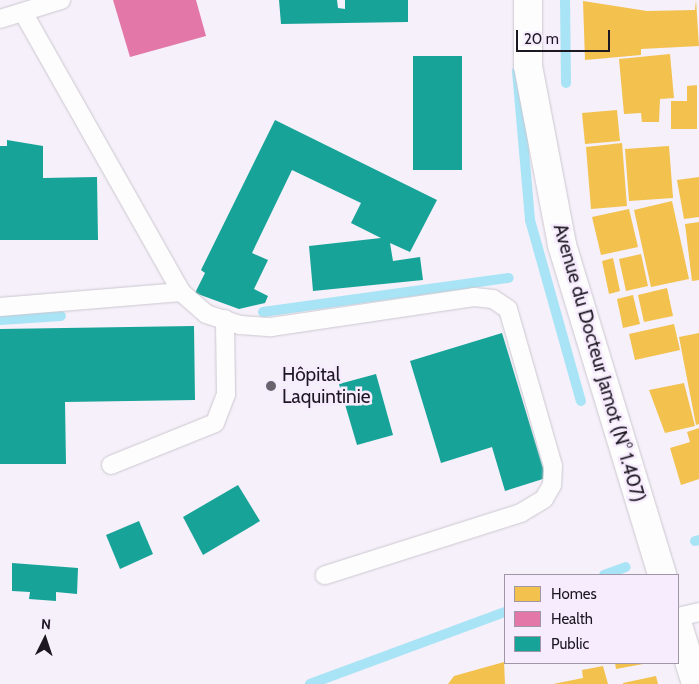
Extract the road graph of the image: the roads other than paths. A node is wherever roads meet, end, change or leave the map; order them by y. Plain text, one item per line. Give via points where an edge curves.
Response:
1 (61, 0) edge
2 (528, 0) edge
3 (24, 14) junction
4 (0, 19) edge
5 (181, 292) junction
6 (0, 307) edge
7 (225, 319) junction
8 (111, 465) dead end
9 (662, 574) edge
10 (325, 575) dead end
11 (699, 612) edge
12 (679, 617) edge
13 (679, 628) edge
14 (696, 684) edge

1 - 3 lane
2 - 9 main road, Avenue du Docteur Jamot (N° 1.407) via 528,66 562,245
3 - 4 lane
3 - 5 lane
5 - 6 lane
5 - 7 lane via 206,314
7 - 8 lane via 226,394 215,422
7 - 10 lane via 271,327 474,297 493,299 508,309 553,466 552,485 544,499 520,513
11 - 12 lane
13 - 14 main road

